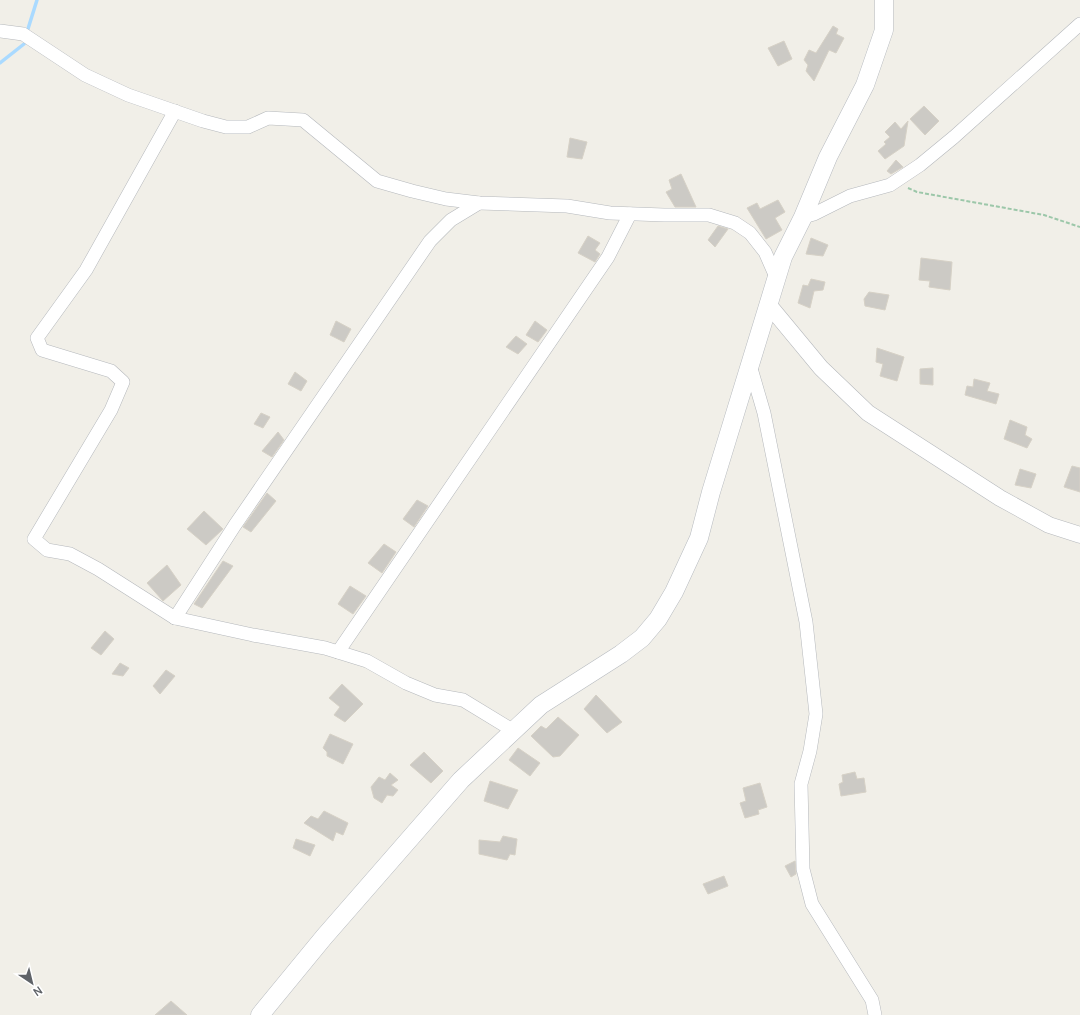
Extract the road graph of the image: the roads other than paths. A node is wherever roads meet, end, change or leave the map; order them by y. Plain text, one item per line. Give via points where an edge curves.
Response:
1 (884, 0) edge
2 (1080, 24) edge
3 (0, 31) edge
4 (175, 112) junction
5 (480, 203) junction
6 (630, 214) junction
7 (803, 217) junction
8 (776, 277) junction
9 (768, 304) junction
10 (750, 365) junction
11 (1080, 535) edge
12 (175, 618) junction
13 (338, 652) junction
14 (514, 731) junction
15 (260, 1015) edge
16 (875, 1015) edge

1 - 7 main road via 884,30 865,85 828,157
2 - 7 street via 920,165 890,185 850,196
3 - 4 street via 23,34 85,75 128,95
4 - 5 street via 226,127 248,127 268,118 303,120 377,181 446,199
4 - 12 street via 86,270 37,338 42,350 111,371 123,382 111,410 34,539 47,550 70,554 98,569
5 - 6 street via 567,206
5 - 12 street via 451,220 430,242
6 - 8 street via 709,215 735,223 750,233 762,248
6 - 13 street via 608,257
7 - 8 main road
8 - 9 main road
9 - 10 main road
9 - 11 street via 821,368 868,413 1000,498 1049,526
10 - 14 main road via 699,538 674,592 658,619 642,638 541,705
10 - 16 street via 764,413 806,622 816,714 801,784 803,869 812,904 872,1000
12 - 13 street
13 - 14 street via 367,661 406,684 435,695 463,700
14 - 15 main road via 461,780 324,937

